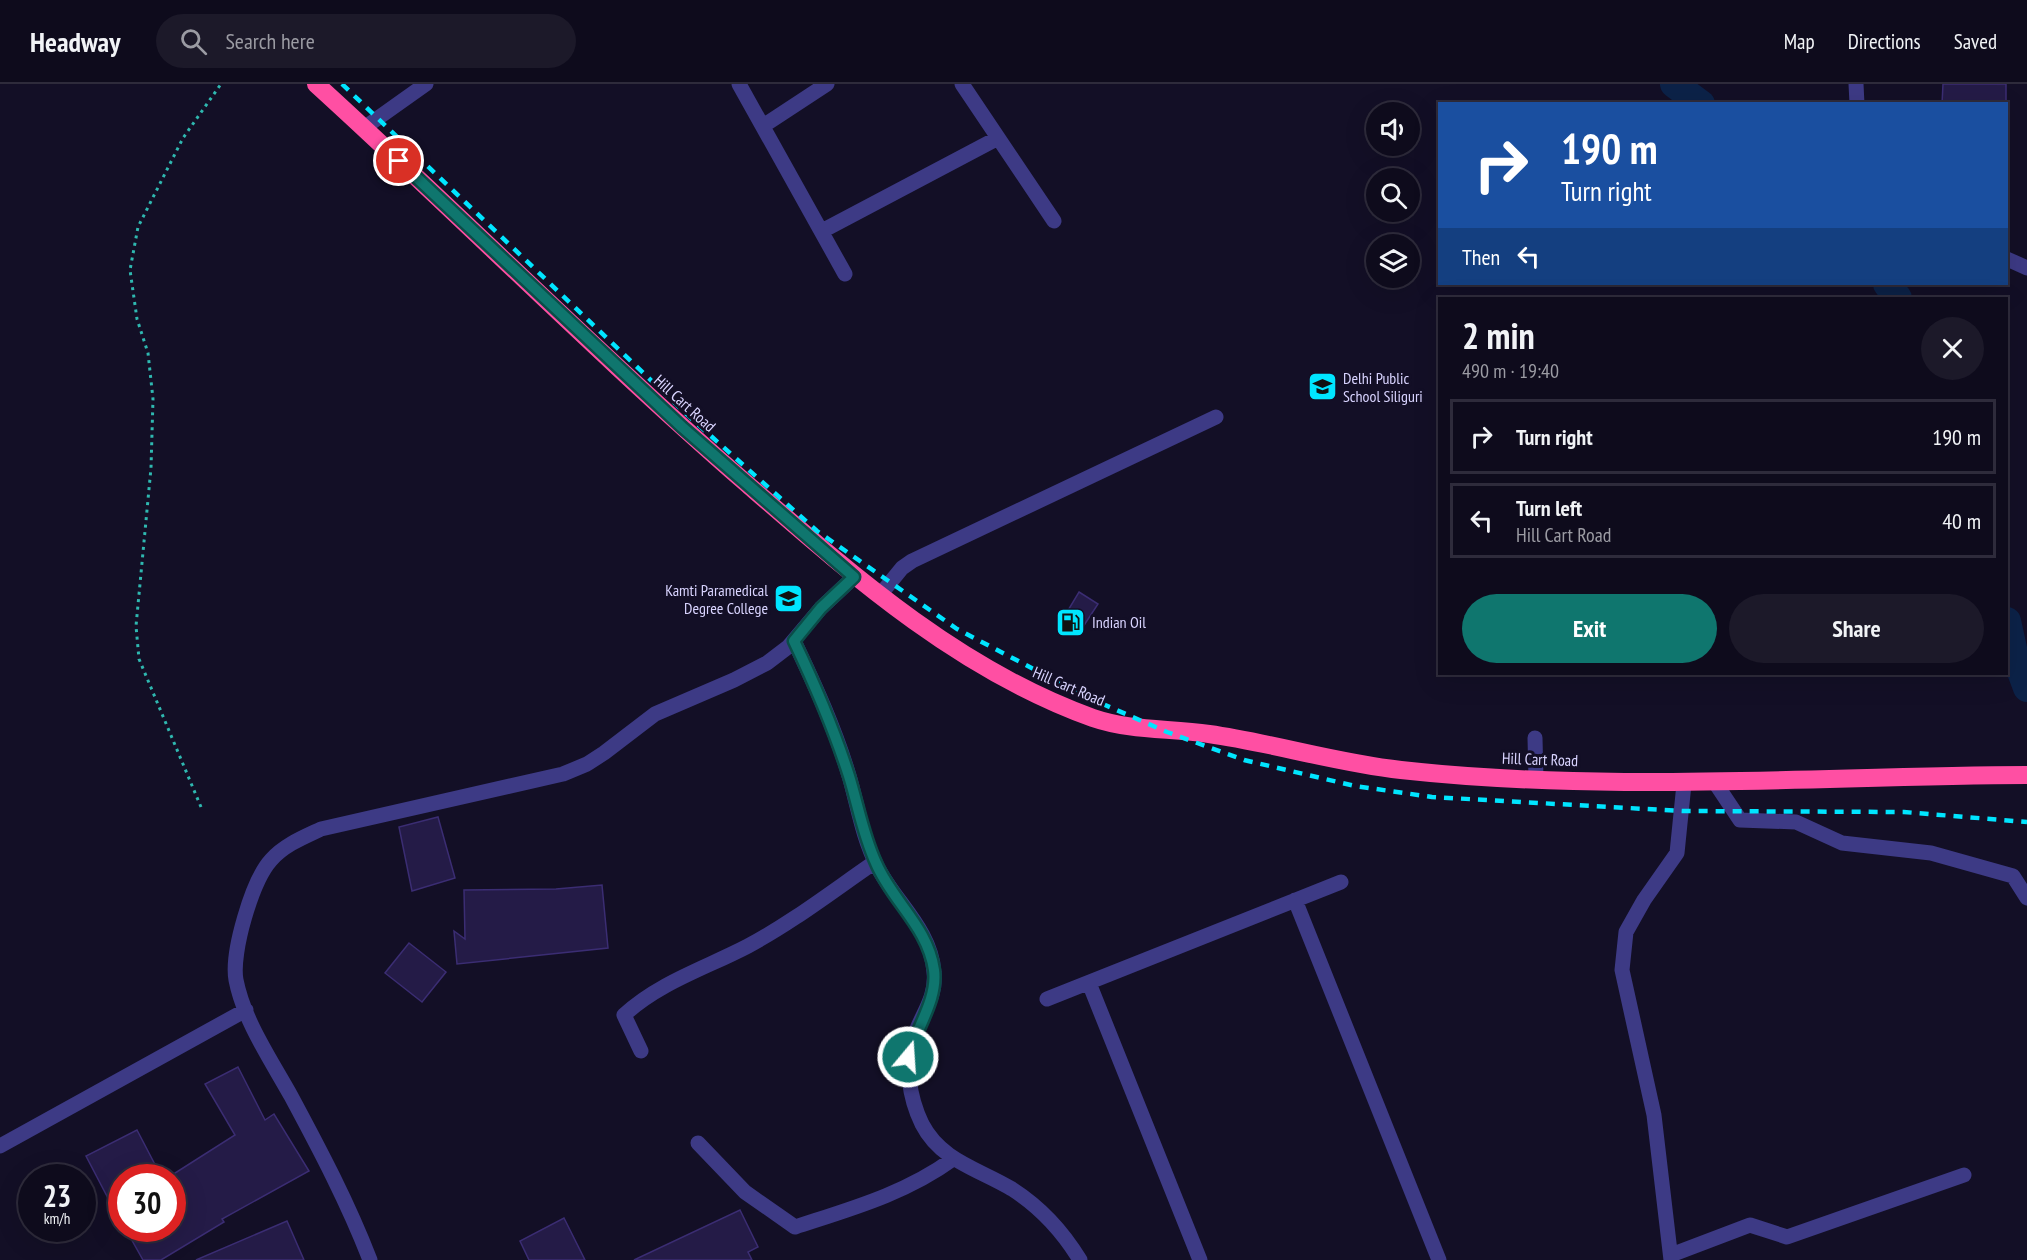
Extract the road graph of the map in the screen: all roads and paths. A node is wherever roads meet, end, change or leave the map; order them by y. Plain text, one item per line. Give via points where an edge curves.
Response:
1 (221, 84) edge
2 (316, 84) edge
3 (426, 84) edge
4 (739, 84) edge
5 (827, 84) edge
6 (962, 84) edge
7 (1856, 84) edge
8 (1857, 102) edge
9 (763, 126) junction
10 (364, 128) junction
11 (999, 138) junction
12 (1054, 220) dead end
13 (822, 231) junction
14 (2008, 258) edge
15 (2027, 268) edge
16 (845, 274) dead end
17 (1216, 417) dead end
18 (854, 577) junction
19 (880, 595) junction
20 (794, 641) junction
21 (1535, 738) dead end
22 (2021, 775) edge
23 (1536, 779) junction
24 (1684, 784) junction
25 (1716, 784) junction
26 (201, 807) dead end
27 (875, 862) junction
28 (1341, 882) dead end
29 (2027, 898) edge
30 (1295, 900) junction
31 (1089, 983) junction
32 (1047, 999) dead end
33 (246, 1010) junction
34 (641, 1051) dead end
35 (698, 1143) dead end
36 (0, 1146) edge
37 (953, 1159) junction
38 (1964, 1175) dead end
39 (1671, 1258) edge
40 (370, 1260) edge
41 (1080, 1260) edge
42 (1200, 1260) edge
43 (1439, 1260) edge

1 - 26 path via 183,138 138,227 130,270 137,319 148,353 153,399 151,468 136,626 139,659
2 - 10 highway, Hill Cart Road
3 - 10 street
4 - 9 street
5 - 9 street
6 - 11 street
7 - 8 street
9 - 13 street
10 - 18 highway, Hill Cart Road via 673,419
11 - 12 street
11 - 13 street
13 - 16 street
14 - 15 street
17 - 19 street via 912,561
18 - 19 highway, Hill Cart Road
18 - 20 street
19 - 23 highway, Hill Cart Road via 981,665 1068,708 1122,726 1208,734 1334,761 1401,770
20 - 27 street via 835,734
20 - 33 street via 767,663 655,714 604,753 563,774 321,829 301,838 270,860 258,882 237,943 234,963
21 - 23 street
22 - 25 highway, Hill Cart Road
23 - 24 highway, Hill Cart Road
24 - 25 highway, Hill Cart Road
24 - 39 street via 1677,853 1626,932 1622,970 1654,1115
25 - 29 street via 1740,820 1796,822 1842,843 1931,853 2013,876
27 - 34 street via 750,944 641,999 624,1015
27 - 37 street via 930,952 934,990 914,1036 908,1057 909,1077 922,1124 933,1141
28 - 30 street
30 - 31 street
30 - 43 street
31 - 32 street
31 - 42 street
33 - 36 street
33 - 40 street via 334,1176
35 - 37 street via 745,1192 795,1227 887,1197
37 - 41 street via 1033,1204 1053,1223
38 - 39 street via 1787,1237 1750,1225

